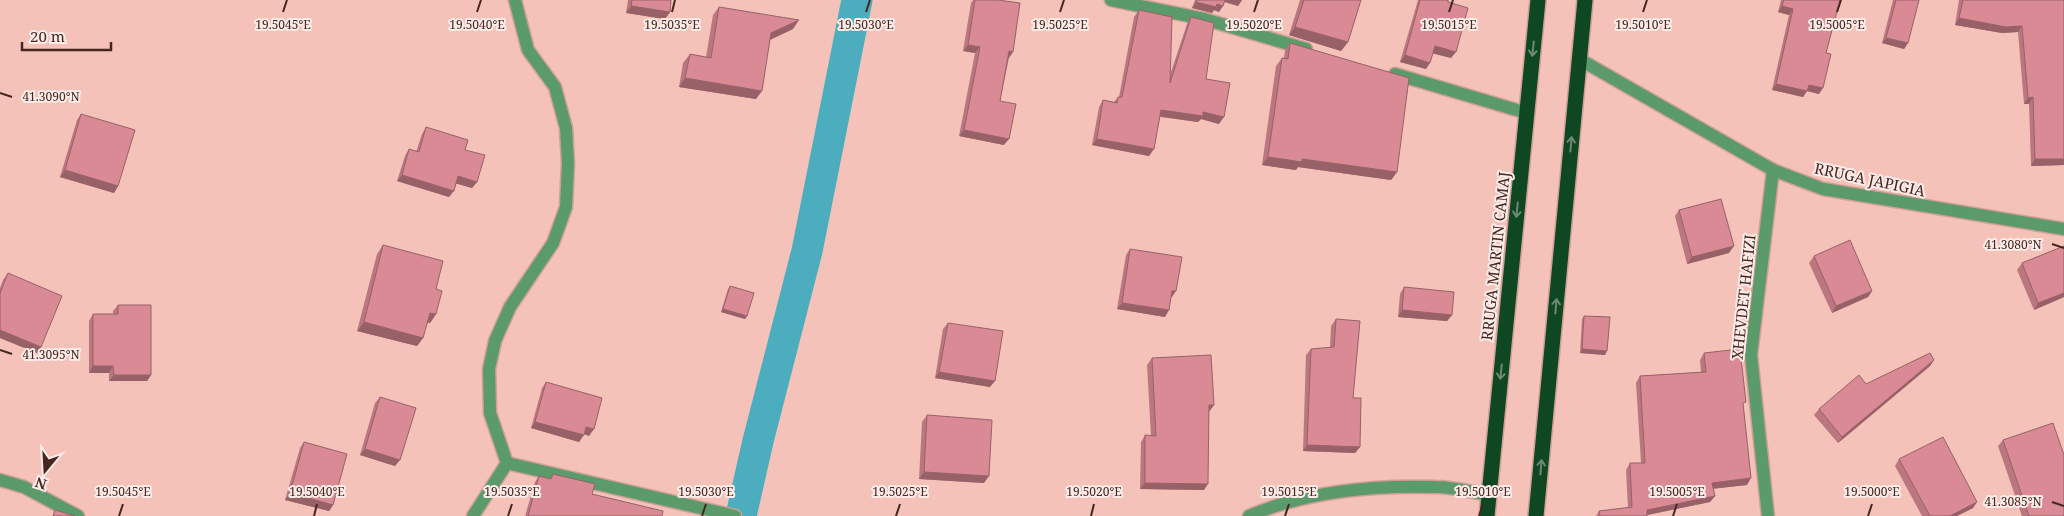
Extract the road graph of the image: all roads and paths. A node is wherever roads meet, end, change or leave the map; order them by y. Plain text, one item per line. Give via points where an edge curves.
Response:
1 (515, 0) edge
2 (1111, 0) edge
3 (1538, 0) edge
4 (1585, 0) edge
5 (1318, 52) edge
6 (1579, 59) junction
7 (1384, 72) edge
8 (1527, 113) junction
9 (1773, 170) junction
10 (2064, 229) edge
11 (507, 463) junction
12 (0, 480) edge
13 (1489, 495) junction
14 (78, 516) edge
15 (474, 516) edge
16 (735, 516) edge
17 (1249, 516) edge
18 (1486, 516) edge
19 (1536, 516) edge
20 (1768, 516) edge

1 - 11 street via 528,50 555,87 566,128 568,163 566,207 553,243 510,307 495,341 489,369 490,413
2 - 5 street via 1204,19
3 -> 8 highway, RRUGA MARTIN CAMAJ
4 - 6 highway
6 - 9 street, RRUGA JAPIGIA
19 -> 6 highway
7 - 8 street
8 -> 13 highway, RRUGA MARTIN CAMAJ
9 - 10 street, RRUGA JAPIGIA via 1823,189
9 - 20 street, XHEVDET HAFIZI via 1751,355
11 - 15 street
11 - 16 street
12 - 14 street via 24,487
13 - 17 street via 1438,487 1361,489 1296,500
13 - 18 highway, RRUGA MARTIN CAMAJ

